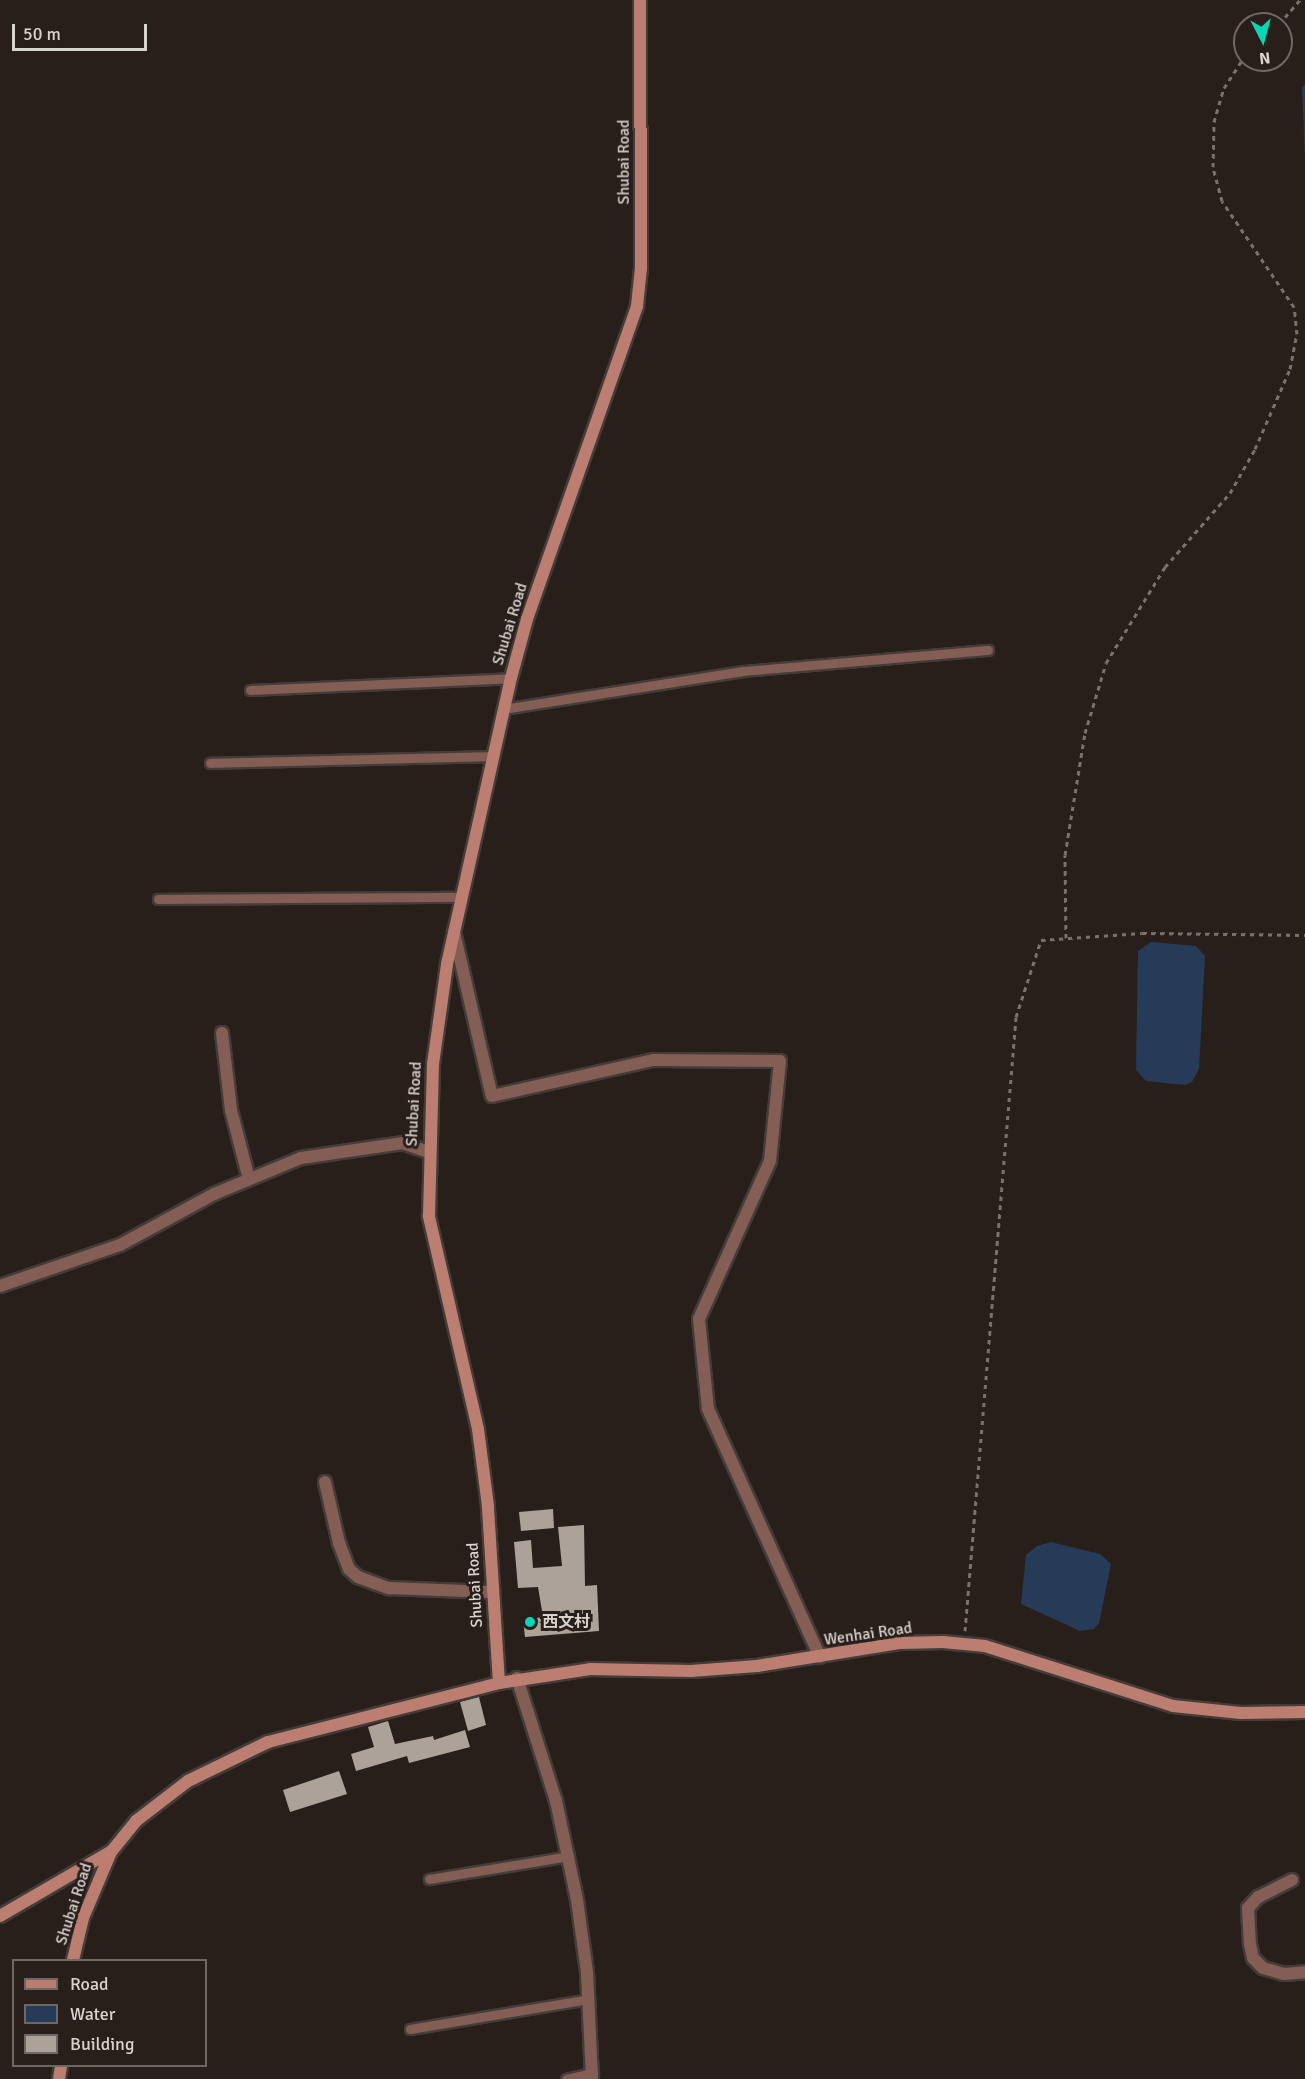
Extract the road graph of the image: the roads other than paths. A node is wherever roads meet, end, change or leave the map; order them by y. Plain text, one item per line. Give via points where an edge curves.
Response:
1 (640, 0) edge
2 (988, 650) dead end
3 (511, 678) junction
4 (250, 690) dead end
5 (502, 710) junction
6 (491, 756) junction
7 (210, 763) dead end
8 (461, 897) junction
9 (158, 899) dead end
10 (454, 932) junction
11 (222, 1033) dead end
12 (428, 1152) junction
13 (249, 1179) junction
14 (0, 1287) edge
15 (325, 1482) dead end
16 (490, 1592) junction
17 (820, 1657) junction
18 (517, 1678) junction
19 (499, 1683) junction
20 (1305, 1712) edge
21 (111, 1852) junction
22 (569, 1856) junction
23 (429, 1879) dead end
24 (1292, 1880) dead end
25 (0, 1916) edge
26 (73, 1959) edge
27 (1305, 1972) edge
28 (589, 1998) junction
29 (410, 2030) dead end
30 (592, 2076) edge
31 (566, 2079) edge

1 - 3 main road, Shubai Road via 641,268 637,306 527,619
2 - 5 lane via 743,671
3 - 4 lane
3 - 5 main road, Shubai Road
5 - 6 main road, Shubai Road
6 - 7 lane
6 - 8 main road, Shubai Road
8 - 9 lane
8 - 10 main road, Shubai Road
10 - 12 main road, Shubai Road via 433,1064
10 - 17 street via 492,1096 653,1060 780,1061 770,1161 699,1319 708,1409
11 - 13 street via 231,1110
12 - 13 street via 402,1143 368,1146 301,1158
12 - 16 main road, Shubai Road via 432,1243 478,1429 488,1506
13 - 14 street via 120,1245
15 - 16 street via 339,1543 349,1569 358,1577 389,1588
16 - 19 main road, Shubai Road
17 - 18 main road, Wenhai Road via 691,1671 590,1669
17 - 20 main road, Wenhai Road via 899,1643 985,1646 1173,1706 1241,1713
18 - 19 main road, Wenhai Road
18 - 22 street
19 - 21 main road, Shubai Road via 299,1733 239,1754 166,1796 136,1821
21 - 25 main road
21 - 26 main road, Shubai Road via 83,1918
22 - 23 lane
22 - 28 street
24 - 27 street via 1258,1897 1248,1908 1250,1944 1253,1958 1263,1968 1284,1974
28 - 29 lane
28 - 30 street
30 - 31 lane

